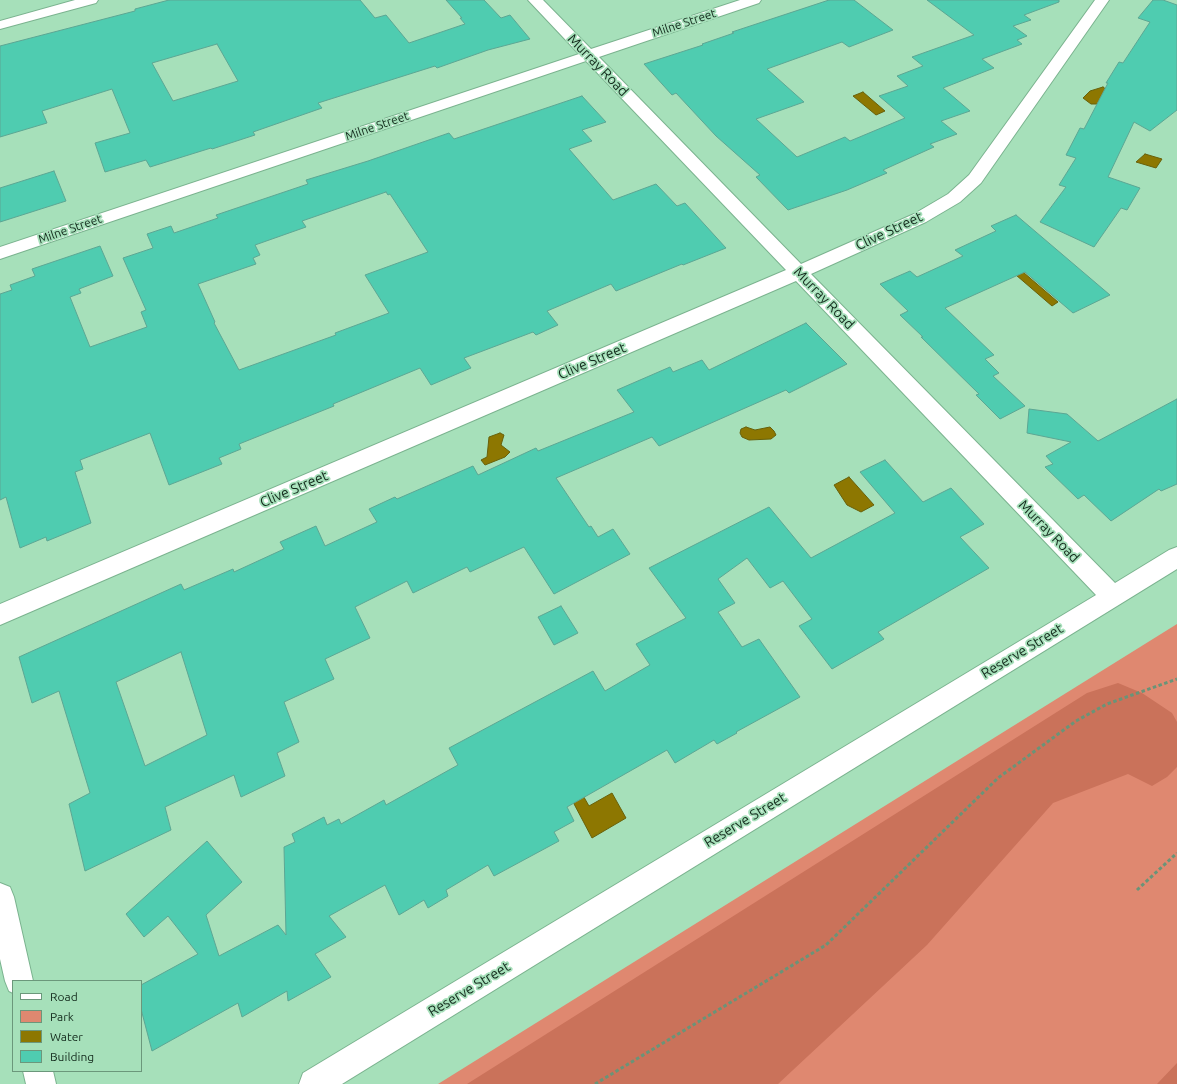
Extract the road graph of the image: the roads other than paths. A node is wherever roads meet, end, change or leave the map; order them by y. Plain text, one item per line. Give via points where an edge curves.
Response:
1 (91, 0) edge
2 (535, 0) edge
3 (754, 0) edge
4 (1102, 0) edge
5 (0, 25) edge
6 (588, 55) junction
7 (0, 253) edge
8 (798, 272) junction
9 (1177, 557) edge
10 (1112, 596) junction
11 (0, 615) edge
12 (0, 897) edge
13 (19, 980) edge
14 (38, 1072) edge
15 (41, 1084) edge
16 (314, 1084) edge

1 - 5 street
2 - 6 street, Murray Road
3 - 6 street, Milne Street
4 - 8 street, Clive Street via 975,179 954,198 920,218
6 - 7 street, Milne Street
6 - 8 street, Murray Road
8 - 10 street, Murray Road
8 - 11 street, Clive Street
9 - 10 street, Reserve Street
10 - 16 street, Reserve Street
12 - 13 street
14 - 15 street

